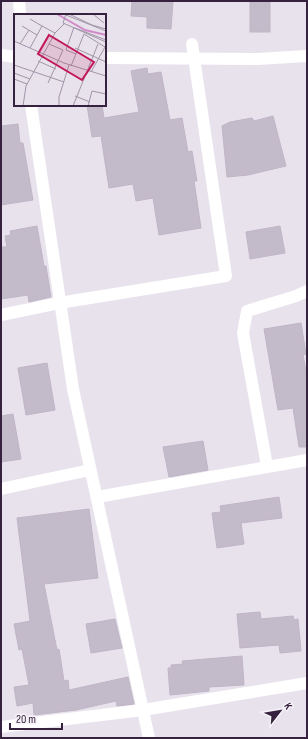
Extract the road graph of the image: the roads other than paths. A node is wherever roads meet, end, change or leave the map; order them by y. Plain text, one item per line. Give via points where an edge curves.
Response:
1 (19, 1) edge
2 (20, 14) edge
3 (192, 44) dead end
4 (1, 55) edge
5 (307, 56) edge
6 (14, 57) edge
7 (106, 58) edge
8 (195, 58) junction
9 (30, 106) edge
10 (307, 291) edge
11 (59, 303) junction
12 (1, 315) edge
13 (307, 460) edge
14 (267, 466) junction
15 (90, 470) junction
16 (1, 489) edge
17 (96, 497) junction
18 (307, 683) edge
19 (143, 710) junction
20 (1, 727) edge
21 (149, 738) edge

1 - 2 street
3 - 8 street
4 - 6 street
5 - 8 street
7 - 8 street
8 - 11 street via 226,276
9 - 11 street
10 - 14 street via 247,311 243,333
11 - 12 street
11 - 15 street
13 - 14 street
14 - 17 street
15 - 16 street
15 - 17 street
17 - 19 street
18 - 19 street
19 - 20 street
19 - 21 street

